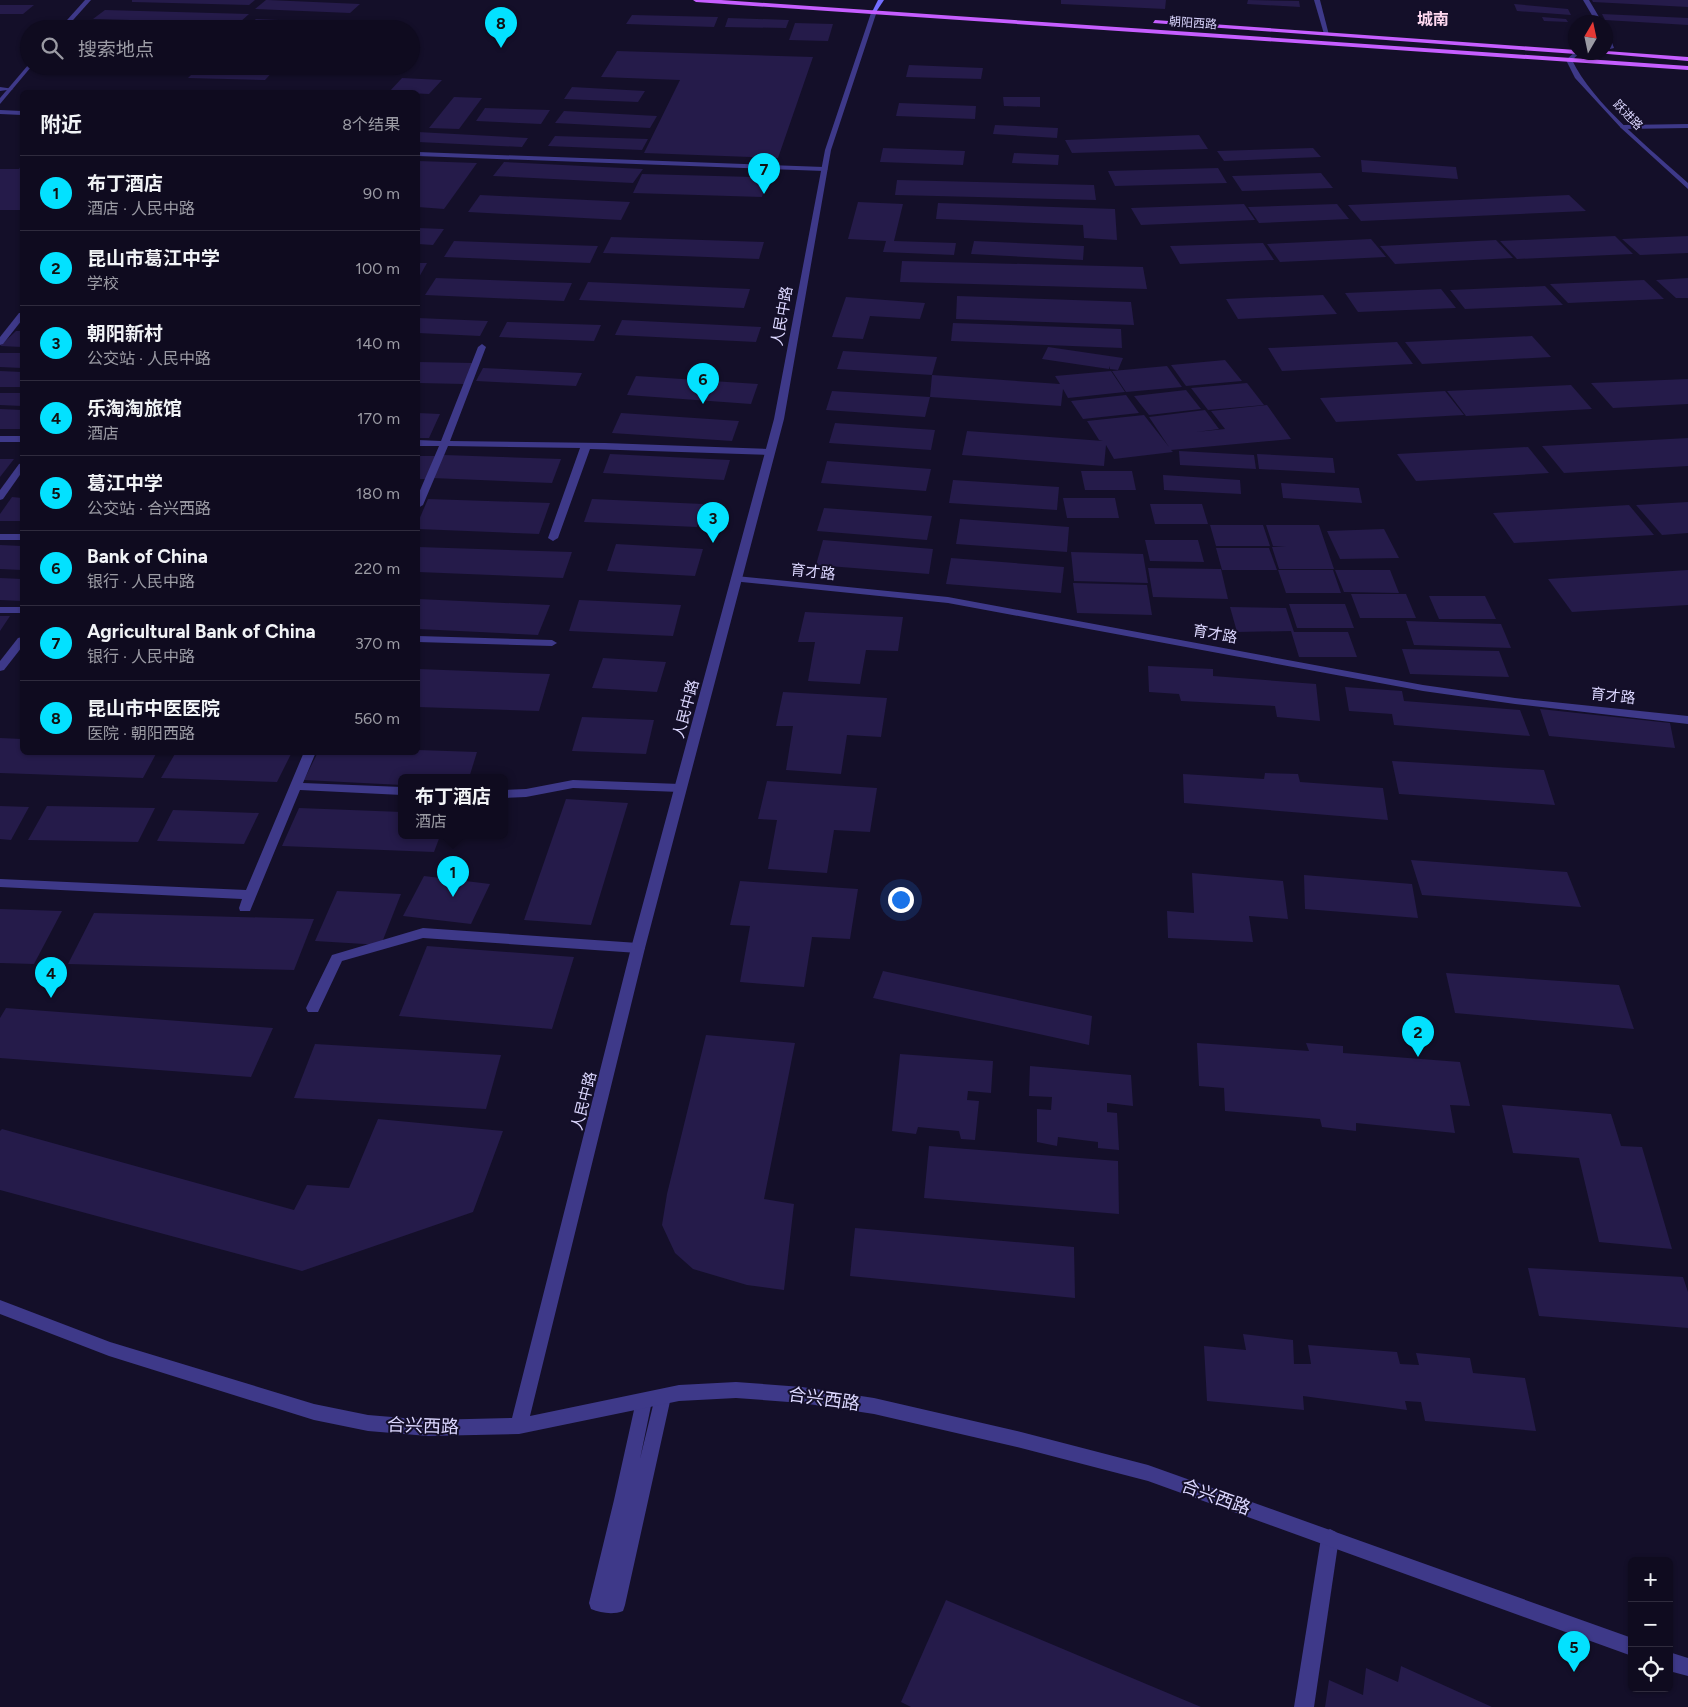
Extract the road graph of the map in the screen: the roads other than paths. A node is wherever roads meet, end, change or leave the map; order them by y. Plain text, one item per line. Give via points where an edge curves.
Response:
1 (88, 0) edge
2 (696, 0) edge
3 (1316, 0) edge
4 (1586, 0) edge
5 (876, 4) edge
6 (890, 4) dead end
7 (1595, 15) edge
8 (70, 20) edge
9 (1146, 22) dead end
10 (1327, 34) junction
11 (1568, 51) edge
12 (1613, 54) edge
13 (1688, 59) edge
14 (1568, 60) edge
15 (1569, 60) joint
16 (1688, 68) edge
17 (22, 75) edge
18 (0, 89) edge
19 (11, 89) junction
20 (0, 102) edge
21 (0, 112) edge
22 (20, 113) edge
23 (1688, 126) edge
24 (1623, 127) junction
25 (420, 154) edge
26 (824, 169) junction
27 (1688, 187) edge
28 (20, 317) edge
29 (0, 342) edge
30 (482, 347) dead end
31 (0, 439) edge
32 (20, 439) edge
33 (420, 443) edge
34 (445, 443) junction
35 (586, 446) junction
36 (770, 452) junction
37 (20, 469) edge
38 (0, 496) edge
39 (420, 501) edge
40 (0, 537) edge
41 (20, 537) edge
42 (554, 538) dead end
43 (736, 579) junction
44 (0, 610) edge
45 (20, 610) edge
46 (420, 639) edge
47 (20, 643) edge
48 (552, 643) dead end
49 (0, 668) edge
50 (1688, 720) edge
51 (309, 755) edge
52 (295, 786) junction
53 (680, 788) junction
54 (398, 791) edge
55 (508, 794) edge
56 (0, 883) edge
57 (638, 948) junction
58 (313, 1008) dead end
59 (0, 1308) edge
60 (663, 1397) junction
61 (644, 1400) junction
62 (518, 1426) junction
63 (1330, 1538) junction
64 (1628, 1646) edge
65 (1673, 1661) edge
66 (1688, 1667) edge
67 (1304, 1707) edge

1 - 8 street
2 - 5 main road, 朝阳西路
3 - 10 street
4 - 7 street
5 - 6 main road, 朝阳西路
5 - 14 main road, 朝阳西路
5 - 26 street, 人民中路
9 - 10 main road, 朝阳西路
10 - 11 main road, 朝阳西路
12 - 13 main road
15 - 16 main road, 朝阳西路
15 - 24 street, 跃进路 via 1577,77
17 - 19 street
18 - 19 street
19 - 20 street
21 - 22 street
23 - 24 street
24 - 27 street, 跃进路
25 - 26 street
26 - 36 street, 人民中路
28 - 29 street
30 - 34 street
31 - 32 street
33 - 34 street
34 - 35 street
34 - 39 street
35 - 36 street
35 - 42 street
36 - 43 street, 人民中路
37 - 38 street
40 - 41 street
43 - 50 street, 育才路 via 948,600 1423,688
43 - 53 street, 人民中路
44 - 45 street
46 - 48 street
47 - 49 street
51 - 52 street
52 - 54 street
52 - 56 street via 248,902
53 - 55 street via 573,784
53 - 57 street, 人民中路
57 - 58 street via 422,933 337,958
57 - 62 street, 人民中路
59 - 62 street, 合兴西路 via 110,1349 314,1412 368,1423 428,1428
60 - 61 street, 合兴西路
60 - 61 street via 616,1605 598,1603
60 - 63 street, 合兴西路 via 736,1390 802,1395 874,1406 1148,1473
61 - 62 street, 合兴西路
63 - 64 street, 合兴西路
63 - 67 street
65 - 66 street

